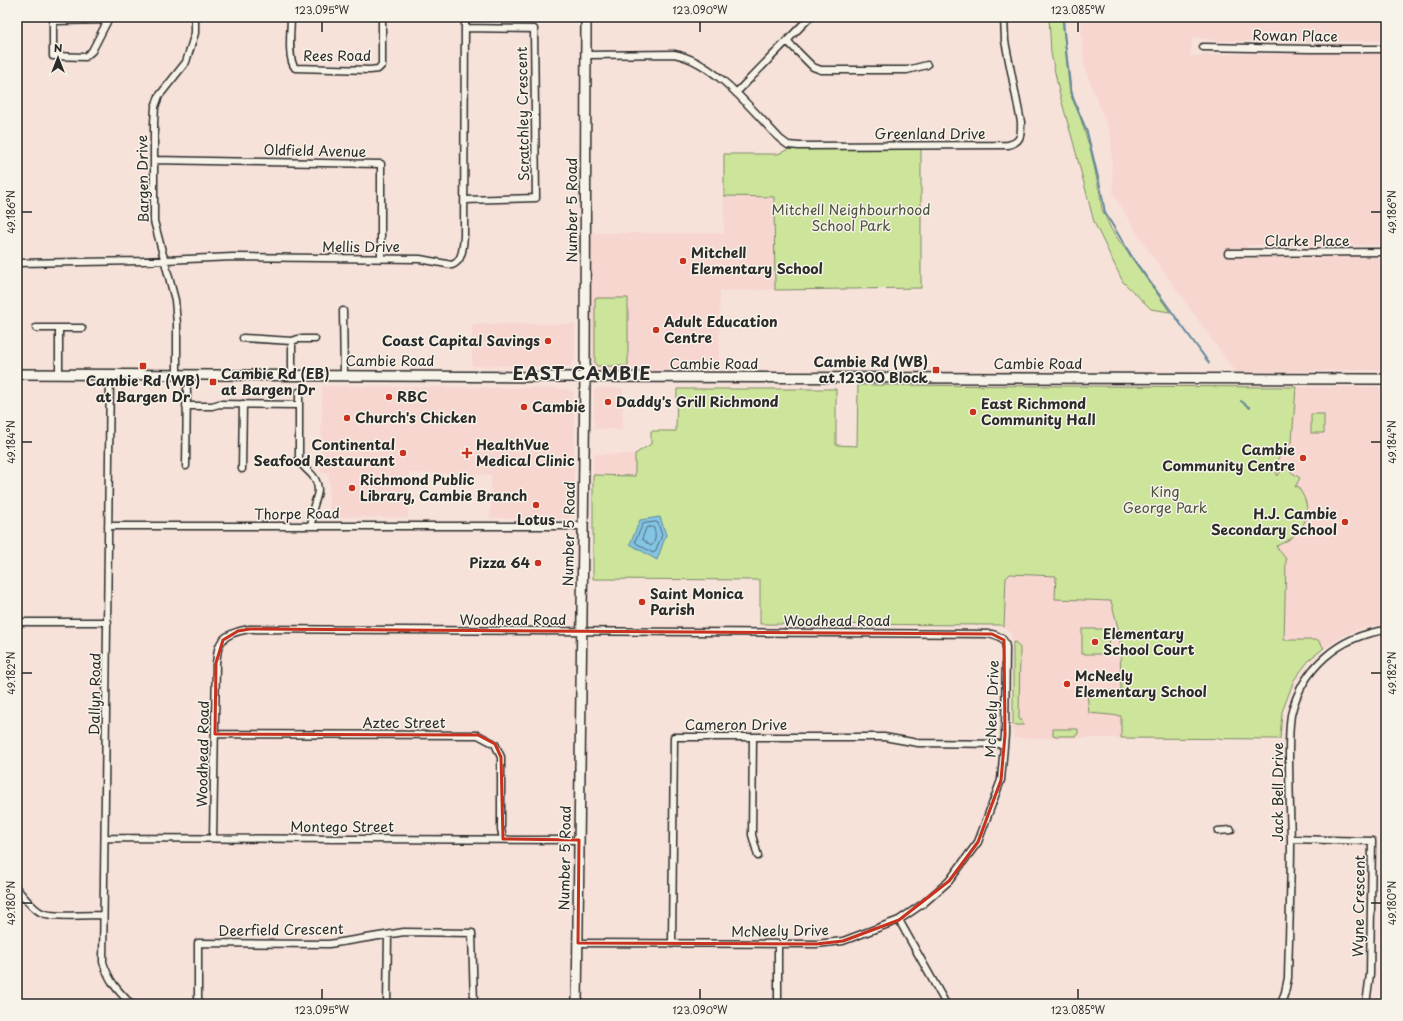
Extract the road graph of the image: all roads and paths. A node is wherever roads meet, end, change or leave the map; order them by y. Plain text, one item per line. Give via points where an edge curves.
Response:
1 (195, 17) edge
2 (291, 17) edge
3 (382, 17) edge
4 (465, 17) edge
5 (586, 17) edge
6 (810, 17) edge
7 (1004, 17) edge
8 (108, 18) edge
9 (465, 28) junction
10 (787, 41) junction
11 (1203, 47) dead end
12 (1386, 49) edge
13 (586, 56) junction
14 (927, 65) dead end
15 (736, 93) junction
16 (154, 160) junction
17 (465, 200) junction
18 (1386, 252) edge
19 (1228, 253) dead end
20 (164, 259) junction
21 (381, 259) junction
22 (17, 263) edge
23 (343, 311) dead end
24 (36, 328) dead end
25 (59, 328) junction
26 (82, 328) dead end
27 (243, 338) dead end
28 (315, 339) dead end
29 (292, 341) junction
30 (17, 374) edge
31 (59, 374) junction
32 (110, 374) junction
33 (177, 374) junction
34 (292, 375) junction
35 (344, 375) junction
36 (585, 377) junction
37 (1386, 379) edge
38 (187, 389) dead end
39 (299, 392) dead end
40 (243, 404) junction
41 (299, 405) junction
42 (186, 406) junction
43 (186, 466) dead end
44 (242, 469) dead end
45 (312, 525) junction
46 (108, 526) junction
47 (582, 526) junction
48 (17, 622) edge
49 (108, 622) junction
50 (1386, 630) edge
51 (582, 632) junction
52 (1004, 640) joint
53 (215, 734) junction
54 (753, 737) junction
55 (1004, 744) junction
56 (1218, 830) dead end
57 (1231, 830) dead end
58 (105, 838) junction
59 (213, 838) junction
60 (503, 839) junction
61 (1291, 839) junction
62 (579, 840) junction
63 (758, 856) dead end
64 (17, 889) edge
65 (103, 915) junction
66 (899, 920) junction
67 (388, 935) junction
68 (578, 943) junction
69 (672, 944) junction
70 (778, 945) junction
71 (131, 1004) edge
72 (198, 1004) edge
73 (387, 1004) edge
74 (474, 1004) edge
75 (577, 1004) edge
76 (778, 1004) edge
77 (946, 1004) edge
78 (1281, 1004) edge
79 (1366, 1004) edge

1 - 16 street, Bargen Drive via 195,34 186,62 159,96 155,107
2 - 3 street, Rees Road via 291,56 295,68 370,70 378,69 382,65
4 - 9 street, Mellis Drive
5 - 13 main road, Number 5 Road
6 - 10 street
7 - 15 street, Greenland Drive via 1005,41 1021,122 1019,140 1014,144 788,145
8 - 8 street via 53,21 53,56 84,57 92,51
9 - 17 street, Mellis Drive
9 - 17 street, Scratchley Crescent via 534,29 536,198
10 - 14 street via 813,67 821,70 907,70
10 - 15 street
11 - 12 street, Rowan Place
13 - 15 street, Greenland Drive via 685,56 714,73
13 - 36 main road, Number 5 Road
16 - 20 street, Bargen Drive via 154,221
16 - 21 street, Oldfield Avenue via 381,164
17 - 21 street, Mellis Drive via 464,236 460,257 455,264 420,259
18 - 19 street, Clarke Place
20 - 21 street, Mellis Drive
20 - 22 street, Mellis Drive
20 - 33 street, Bargen Drive via 176,306
23 - 35 street
24 - 25 street
25 - 26 street
25 - 31 street
27 - 29 street
28 - 29 street
29 - 34 street
30 - 31 main road, Cambie Road
31 - 32 main road, Cambie Road
32 - 33 main road, Cambie Road
32 - 46 street, Dallyn Road
33 - 34 main road, Cambie Road
34 - 35 main road, Cambie Road
35 - 36 main road, Cambie Road
36 - 37 main road, Cambie Road
36 - 47 main road, Number 5 Road
38 - 42 street
39 - 41 street
40 - 41 street
40 - 42 street
40 - 44 street
41 - 45 street via 299,459 301,465 314,476 318,486 312,509
42 - 43 street
45 - 46 street, Thorpe Road
45 - 47 street, Thorpe Road
46 - 49 street, Dallyn Road
47 - 51 main road, Number 5 Road
48 - 49 street
49 - 58 street, Dallyn Road
50 - 61 street, Jack Bell Drive via 1356,637 1332,651 1313,669 1299,692 1290,722
51 - 52 street, Woodhead Road via 992,634
51 - 53 street, Woodhead Road via 238,631 229,635 219,646 216,663
51 - 62 main road, Number 5 Road
52 - 55 street, McNeely Drive
53 - 59 street, Woodhead Road
53 - 60 street, Aztec Street via 478,735 495,744 501,757
54 - 55 street, Cameron Drive via 884,737 918,743
54 - 63 street via 752,835
54 - 69 street, Cameron Drive via 674,737
55 - 66 street, McNeely Drive via 1001,780 978,842 948,881 924,903
56 - 57 street
58 - 59 street, Montego Street
58 - 65 street, Dallyn Road
59 - 60 street, Montego Street
60 - 62 street, Montego Street
61 - 78 street, Jack Bell Drive via 1288,978
61 - 79 street, Wyne Crescent via 1372,842 1370,974
62 - 68 main road, Number 5 Road
64 - 65 street via 42,913
65 - 71 street, Dallyn Road via 103,962 107,975 115,988
66 - 70 street, McNeely Drive via 843,941
66 - 77 street
67 - 72 street, Deerfield Crescent via 330,944 198,943
67 - 73 street
67 - 74 street, Deerfield Crescent via 404,932 472,933
68 - 69 street, McNeely Drive
68 - 75 main road, Number 5 Road
69 - 70 street, McNeely Drive
70 - 76 street

